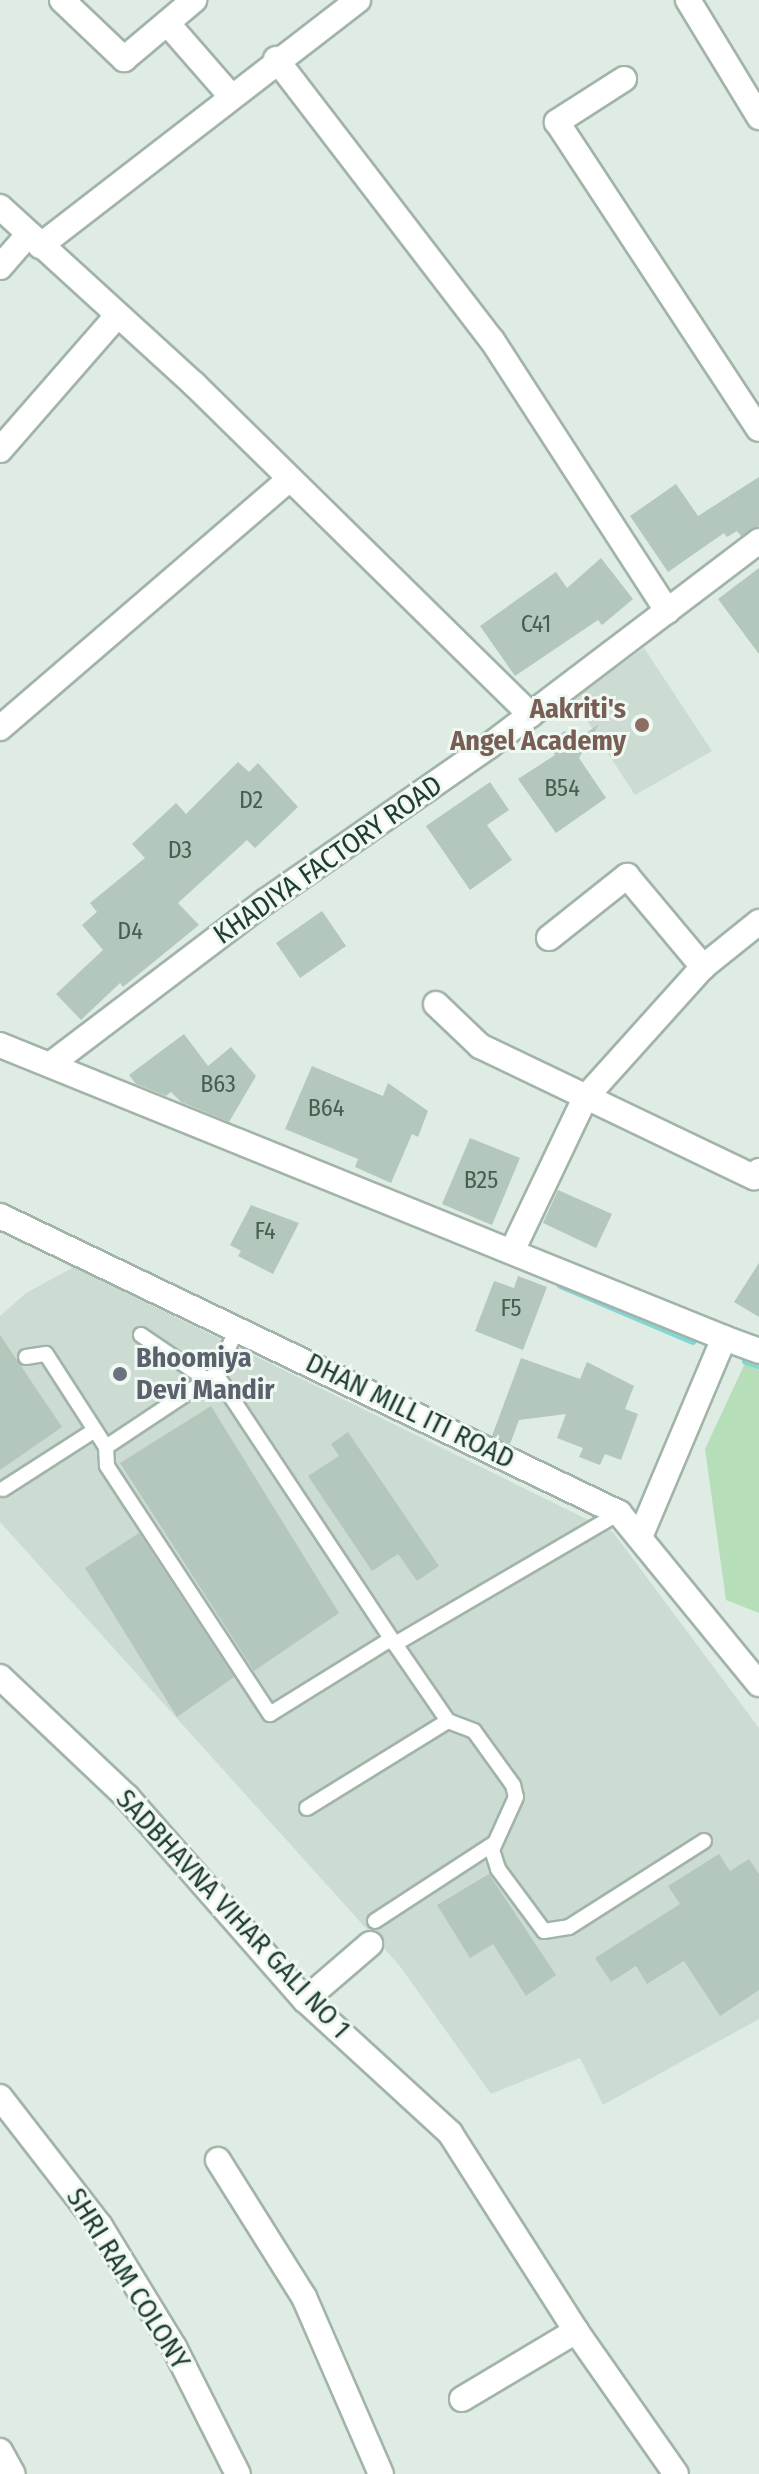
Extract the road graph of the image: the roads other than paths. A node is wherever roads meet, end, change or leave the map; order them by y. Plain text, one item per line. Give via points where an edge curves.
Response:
1 (62, 0) edge
2 (194, 0) edge
3 (358, 0) edge
4 (688, 0) edge
5 (168, 24) junction
6 (276, 59) junction
7 (624, 79) dead end
8 (230, 95) junction
9 (759, 117) edge
10 (0, 207) edge
11 (34, 240) junction
12 (0, 267) edge
13 (117, 316) junction
14 (759, 429) edge
15 (0, 450) edge
16 (289, 479) junction
17 (759, 541) edge
18 (667, 611) junction
19 (531, 715) junction
20 (0, 728) edge
21 (759, 922) edge
22 (549, 938) dead end
23 (703, 967) junction
24 (436, 1004) dead end
25 (0, 1045) edge
26 (51, 1064) junction
27 (585, 1098) junction
28 (759, 1171) edge
29 (0, 1216) edge
30 (512, 1251) junction
31 (237, 1329) junction
32 (141, 1335) dead end
33 (724, 1338) junction
34 (759, 1351) edge
35 (26, 1357) dead end
36 (211, 1377) junction
37 (95, 1430) junction
38 (106, 1447) junction
39 (3, 1489) dead end
40 (619, 1513) junction
41 (640, 1537) junction
42 (393, 1642) junction
43 (0, 1677) edge
44 (759, 1684) edge
45 (448, 1721) junction
46 (307, 1808) dead end
47 (704, 1841) dead end
48 (493, 1844) junction
49 (372, 1932) joint
50 (305, 2000) junction
51 (0, 2097) edge
52 (218, 2160) dead end
53 (576, 2331) junction
54 (462, 2399) dead end
55 (0, 2451) edge
56 (13, 2474) edge
57 (238, 2474) edge
58 (381, 2474) edge
59 (676, 2474) edge

1 - 5 street via 124,59
2 - 5 street
3 - 6 street
4 - 9 street
5 - 8 street
6 - 8 street
6 - 18 street via 492,340
7 - 14 street via 557,122
8 - 11 street
10 - 11 street
11 - 12 street
11 - 13 street
13 - 15 street
13 - 16 street
16 - 19 street
16 - 20 street
17 - 18 street, KHADIYA FACTORY ROAD
18 - 19 street, KHADIYA FACTORY ROAD
19 - 26 street, KHADIYA FACTORY ROAD via 266,901
21 - 23 street
22 - 23 street via 627,876
23 - 27 street
24 - 27 street via 480,1046
25 - 26 street
26 - 30 street
27 - 28 street via 754,1177
27 - 30 street
29 - 31 street, DHAN MILL ITI ROAD
30 - 33 street
31 - 36 lane
31 - 40 street, DHAN MILL ITI ROAD
32 - 36 lane
33 - 34 street
33 - 41 street
35 - 37 lane via 46,1354
36 - 38 lane
36 - 42 lane
37 - 38 lane
37 - 39 lane
38 - 42 lane via 107,1466 270,1714
40 - 41 street, DHAN MILL ITI ROAD
40 - 42 lane
41 - 44 street, DHAN MILL ITI ROAD
42 - 45 lane
43 - 50 street, SADBHAVNA VIHAR GALI NO 1 via 127,1797
45 - 46 lane
45 - 48 lane via 474,1731 513,1785 516,1797
47 - 48 lane via 569,1927 544,1931 498,1869
48 - 49 lane
49 - 50 street
50 - 53 street, SADBHAVNA VIHAR GALI NO 1 via 450,2133
51 - 57 street, SHRI RAM COLONY via 100,2226 174,2347
52 - 58 street via 304,2297
53 - 54 street
53 - 59 street, SADBHAVNA VIHAR GALI NO 1
55 - 56 street

